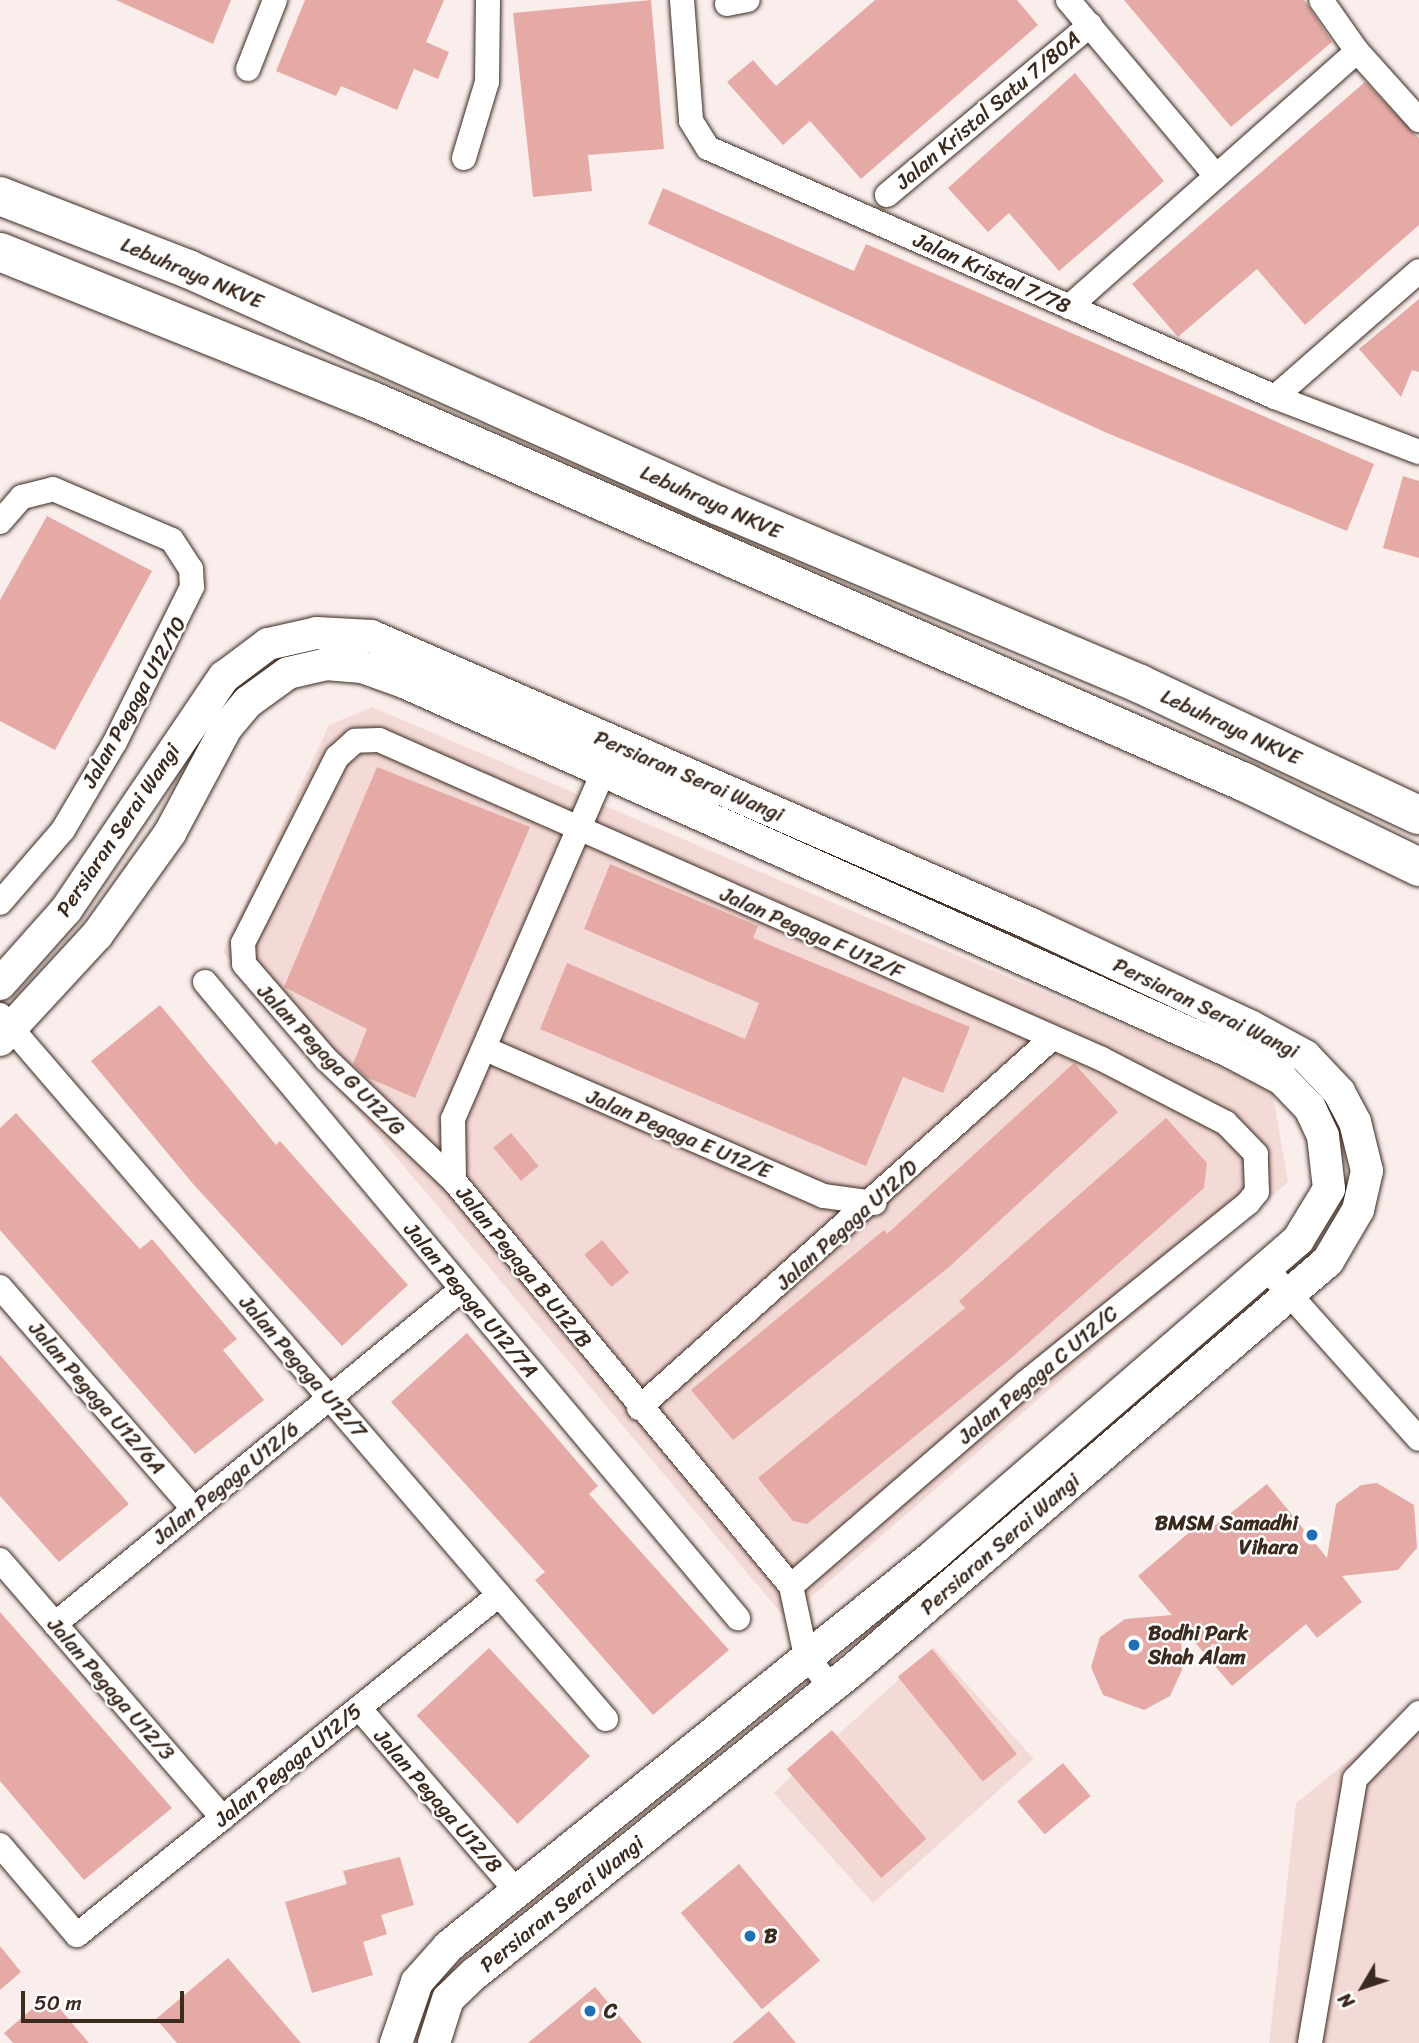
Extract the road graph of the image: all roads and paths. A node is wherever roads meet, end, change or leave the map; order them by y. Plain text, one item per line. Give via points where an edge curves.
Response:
1 (275, 0) edge
2 (488, 0) edge
3 (682, 0) edge
4 (1068, 0) edge
5 (1325, 5) edge
6 (1090, 25) junction
7 (1357, 51) junction
8 (247, 69) dead end
9 (1419, 120) edge
10 (464, 158) dead end
11 (1216, 176) junction
12 (887, 195) dead end
13 (0, 196) edge
14 (0, 252) edge
15 (1419, 271) edge
16 (1069, 307) junction
17 (1275, 397) junction
18 (1419, 452) edge
19 (0, 522) edge
20 (355, 741) joint
21 (615, 744) junction
22 (603, 775) junction
23 (1419, 816) edge
24 (580, 832) junction
25 (1419, 867) edge
26 (0, 903) edge
27 (205, 982) dead end
28 (0, 984) edge
29 (4, 1028) edge
30 (1051, 1039) junction
31 (488, 1050) junction
32 (1256, 1154) joint
33 (454, 1181) junction
34 (875, 1203) junction
35 (1266, 1268) junction
36 (0, 1287) edge
37 (462, 1289) junction
38 (1290, 1294) junction
39 (330, 1398) junction
40 (639, 1408) junction
41 (1419, 1439) edge
42 (194, 1509) junction
43 (0, 1560) edge
44 (791, 1586) junction
45 (499, 1595) junction
46 (738, 1618) dead end
47 (55, 1624) junction
48 (806, 1656) junction
49 (832, 1688) junction
50 (359, 1709) junction
51 (1419, 1713) edge
52 (606, 1719) dead end
53 (223, 1818) junction
54 (0, 1845) edge
55 (518, 1893) junction
56 (396, 2043) edge
57 (434, 2043) edge
58 (1310, 2043) edge

1 - 8 street
2 - 10 street via 487,82
3 - 16 street, Jalan Kristal 7/78 via 691,121 708,148
4 - 6 street
5 - 7 street
6 - 11 street
6 - 12 street, Jalan Kristal Satu 7/80A
7 - 9 street
7 - 11 street
11 - 16 street
13 - 23 highway, Lebuhraya NKVE via 188,269 719,506 1140,684
14 - 25 highway via 368,399 1244,782
15 - 17 street
16 - 17 street, Jalan Kristal 7/78
17 - 18 street, Jalan Kristal 7/78
19 - 26 street, Jalan Pegaga U12/10 via 22,497 45,489 119,512 183,553 191,569 188,604 63,830
20 - 24 street, Jalan Pegaga F U12/F via 379,740
20 - 33 street, Jalan Pegaga G U12/G via 337,757 242,954 252,977 327,1060
21 - 22 street, Jalan Pegaga B U12/B
21 - 28 street, Persiaran Serai Wangi via 371,636 317,633 268,644 224,677 66,910
21 - 38 street, Persiaran Serai Wangi via 1031,924 1305,1056 1344,1102 1367,1171 1346,1236
22 - 24 street, Jalan Pegaga B U12/B
22 - 29 street, Persiaran Serai Wangi via 362,667 326,664 288,673 248,702 226,729 170,833 97,935
22 - 35 street, Persiaran Serai Wangi via 1019,954 1282,1079 1310,1108 1323,1136 1329,1189 1298,1240
24 - 30 street, Jalan Pegaga F U12/F
24 - 31 street, Jalan Pegaga B U12/B
27 - 37 street, Jalan Pegaga U12/7A
29 - 39 street, Jalan Pegaga U12/7
30 - 32 street, Jalan Pegaga F U12/F via 1226,1124
30 - 34 street, Jalan Pegaga U12/D
31 - 33 street, Jalan Pegaga B U12/B via 453,1119
31 - 34 street, Jalan Pegaga E U12/E via 824,1196
32 - 44 street, Jalan Pegaga C U12/C via 1257,1192 1248,1203 1025,1383
33 - 40 street, Jalan Pegaga B U12/B
34 - 40 street, Jalan Pegaga U12/D
35 - 38 street
35 - 48 street, Persiaran Serai Wangi via 937,1553
36 - 42 street, Jalan Pegaga U12/6A
37 - 39 street, Jalan Pegaga U12/6
37 - 46 street, Jalan Pegaga U12/7A
38 - 41 street
38 - 49 street, Persiaran Serai Wangi
39 - 42 street, Jalan Pegaga U12/6
39 - 45 street, Jalan Pegaga U12/7
40 - 44 street, Jalan Pegaga B U12/B
42 - 47 street, Jalan Pegaga U12/6
43 - 47 street, Jalan Pegaga U12/3
44 - 48 street, Jalan Pegaga B U12/B
45 - 50 street, Jalan Pegaga U12/5
45 - 52 street, Jalan Pegaga U12/7
47 - 53 street, Jalan Pegaga U12/3
48 - 49 street
48 - 55 street, Persiaran Serai Wangi
49 - 57 street, Persiaran Serai Wangi via 475,1973 448,1999
50 - 53 street, Jalan Pegaga U12/5
50 - 55 street, Jalan Pegaga U12/8
51 - 58 street via 1355,1779
53 - 54 street, Jalan Pegaga U12/5 via 77,1935
55 - 56 street, Persiaran Serai Wangi via 449,1946 417,1982

